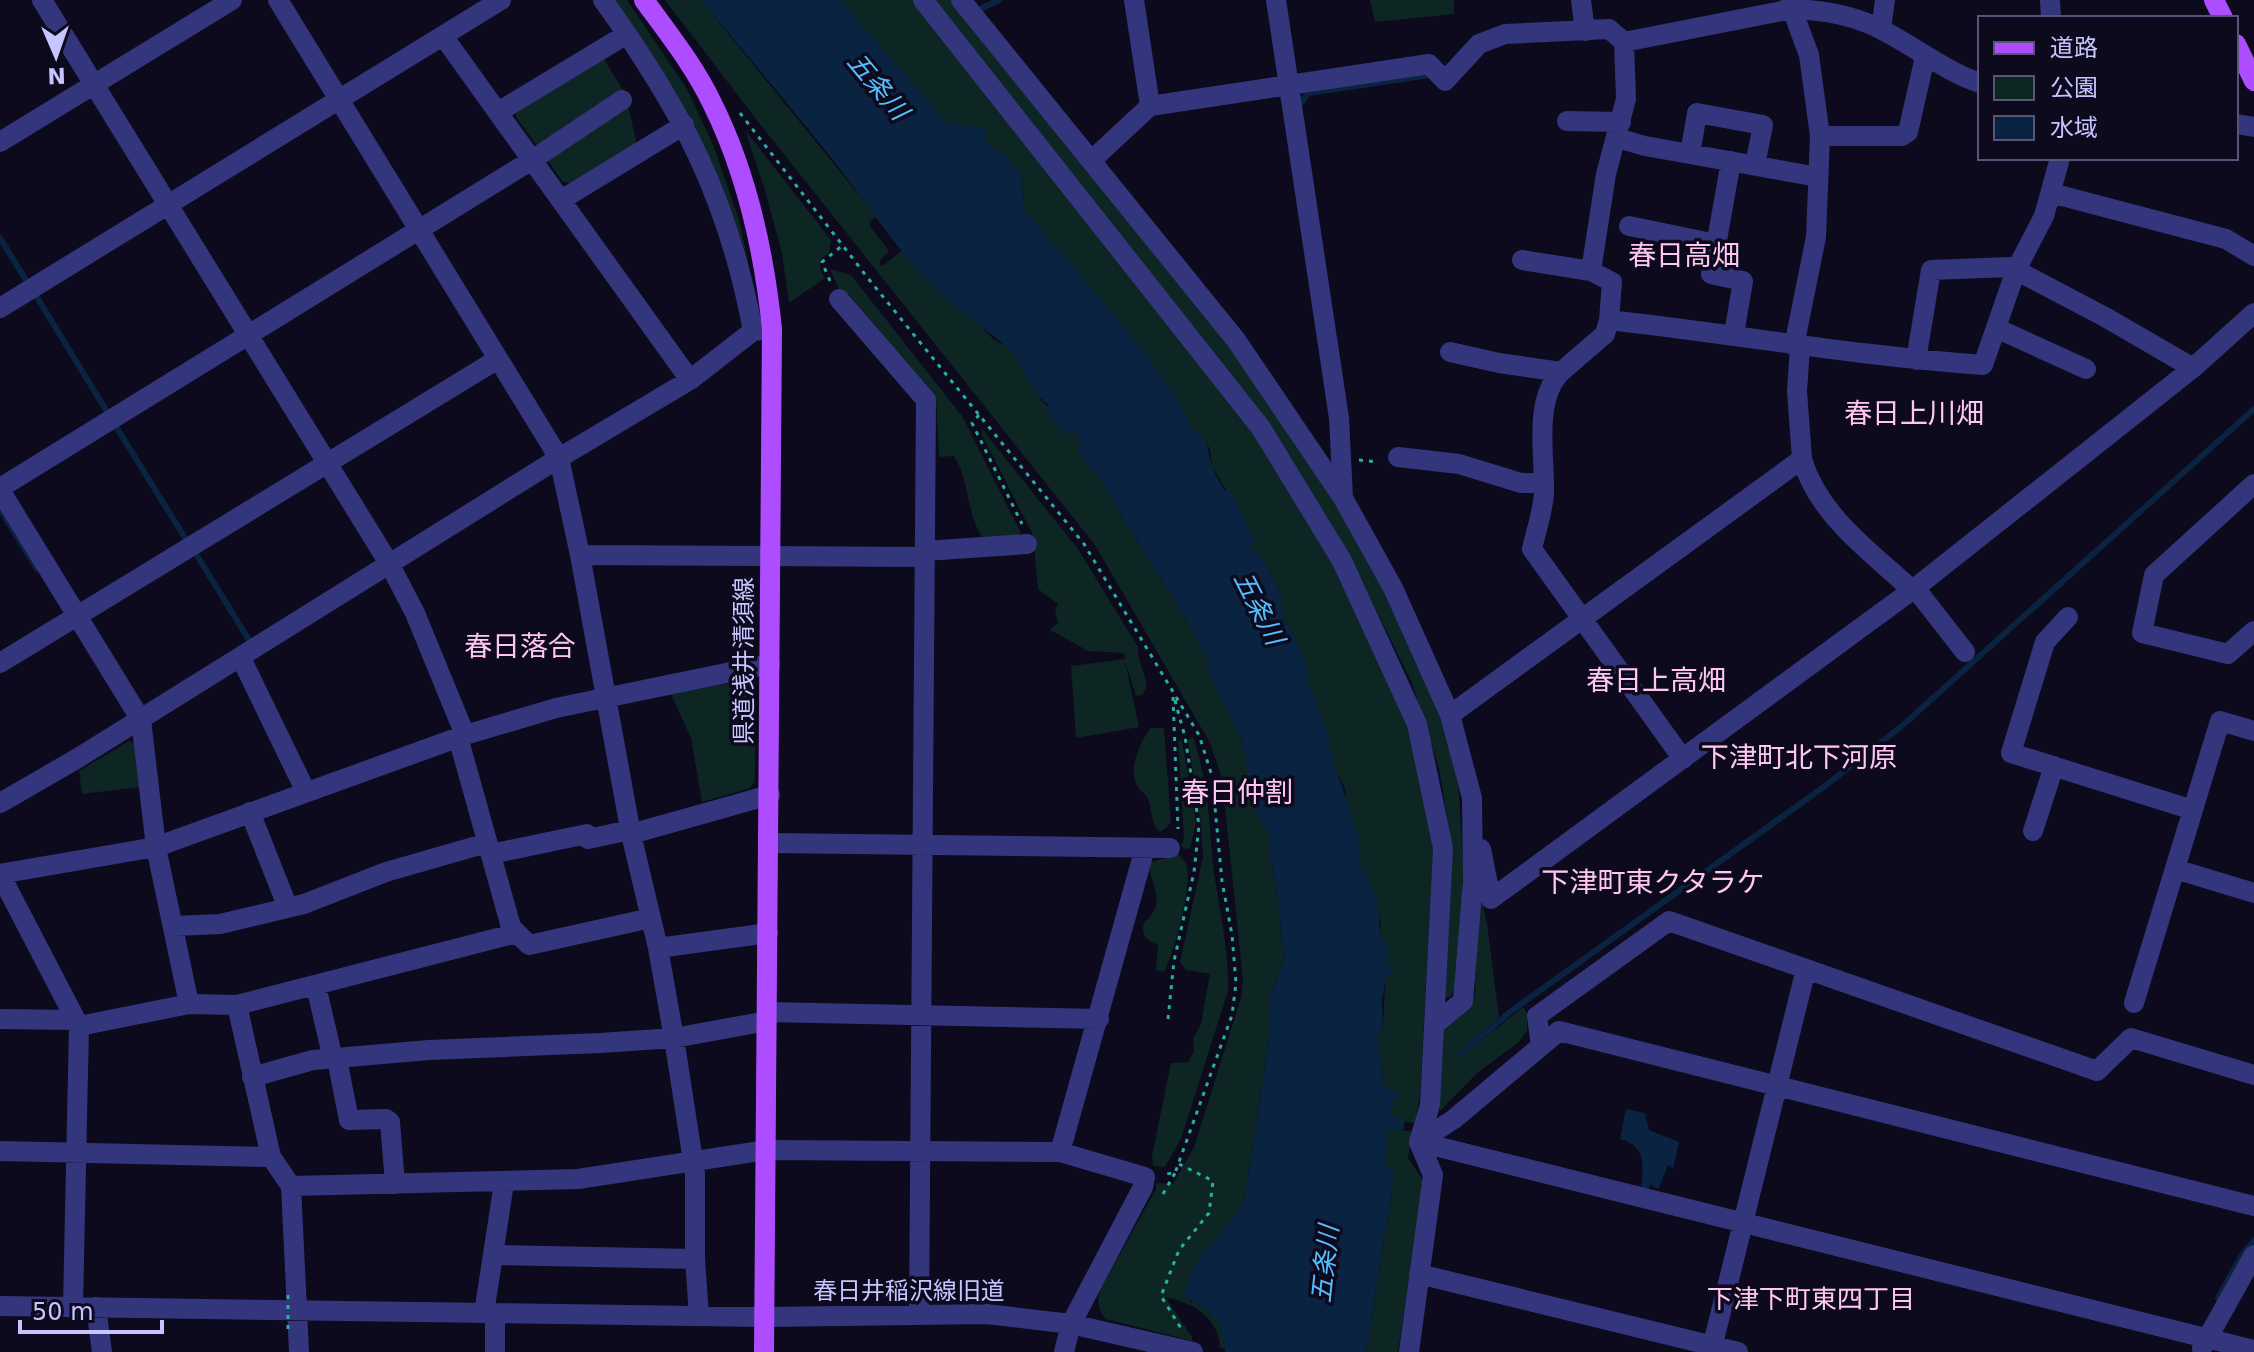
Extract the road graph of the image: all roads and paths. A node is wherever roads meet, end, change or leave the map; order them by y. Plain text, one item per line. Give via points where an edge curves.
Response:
1 (42, 0) edge
2 (232, 0) edge
3 (278, 0) edge
4 (501, 0) edge
5 (603, 0) edge
6 (644, 0) edge
7 (923, 0) edge
8 (961, 0) edge
9 (1134, 0) edge
10 (1276, 0) edge
11 (1581, 0) edge
12 (1885, 0) edge
13 (1792, 5) edge
14 (204, 7) edge
15 (1881, 29) junction
16 (1585, 31) junction
17 (627, 34) junction
18 (443, 36) junction
19 (1624, 42) junction
20 (2238, 48) edge
21 (1925, 57) junction
22 (2254, 81) edge
23 (1978, 82) edge
24 (94, 85) junction
25 (1289, 85) junction
26 (341, 99) junction
27 (622, 100) dead end
28 (1150, 106) junction
29 (498, 112) junction
30 (740, 114) dead end
31 (1567, 121) dead end
32 (684, 125) junction
33 (1619, 130) junction
34 (1820, 136) junction
35 (0, 142) edge
36 (1690, 154) junction
37 (532, 160) junction
38 (1092, 160) junction
39 (2059, 160) edge
40 (1731, 161) junction
41 (1755, 165) junction
42 (1818, 177) junction
43 (2051, 193) junction
44 (561, 200) junction
45 (169, 205) junction
46 (1629, 226) dead end
47 (419, 229) junction
48 (1716, 244) junction
49 (843, 245) junction
50 (2254, 256) edge
51 (1522, 260) dead end
52 (823, 268) dead end
53 (2016, 270) junction
54 (1591, 271) junction
55 (839, 299) dead end
56 (0, 308) edge
57 (2254, 313) edge
58 (1609, 320) junction
59 (1996, 328) junction
60 (762, 330) junction
61 (1734, 334) junction
62 (248, 335) junction
63 (1797, 346) junction
64 (1450, 352) dead end
65 (498, 359) junction
66 (1916, 360) junction
67 (2193, 368) junction
68 (2086, 369) dead end
69 (1561, 372) junction
70 (690, 380) junction
71 (979, 415) junction
72 (1398, 457) joint
73 (559, 458) junction
74 (1802, 459) junction
75 (1342, 460) junction
76 (329, 463) junction
77 (1543, 483) junction
78 (2254, 484) edge
79 (0, 489) edge
80 (1343, 498) junction
81 (1027, 544) joint
82 (924, 554) junction
83 (580, 555) junction
84 (771, 556) junction
85 (390, 565) junction
86 (1913, 589) junction
87 (79, 616) junction
88 (2068, 617) dead end
89 (1582, 619) junction
90 (2254, 631) edge
91 (1965, 652) dead end
92 (241, 658) junction
93 (0, 663) edge
94 (770, 664) junction
95 (1172, 690) junction
96 (606, 697) junction
97 (1450, 715) junction
98 (141, 720) junction
99 (2254, 731) edge
100 (461, 736) junction
101 (1683, 759) junction
102 (2054, 766) junction
103 (306, 792) junction
104 (770, 795) junction
105 (1472, 798) junction
106 (0, 803) edge
107 (2193, 810) junction
108 (250, 812) junction
109 (2033, 831) dead end
110 (630, 832) junction
111 (769, 843) junction
112 (923, 845) junction
113 (156, 847) junction
114 (489, 848) junction
115 (1145, 848) junction
116 (1170, 848) joint
117 (2175, 869) junction
118 (2254, 893) edge
119 (288, 908) junction
120 (651, 918) junction
121 (174, 926) junction
122 (510, 926) junction
123 (768, 933) junction
124 (658, 948) junction
125 (1806, 969) junction
126 (316, 986) junction
127 (2134, 1003) dead end
128 (189, 1004) junction
129 (237, 1005) junction
130 (921, 1015) junction
131 (767, 1017) junction
132 (0, 1019) edge
133 (1099, 1019) junction
134 (77, 1023) junction
135 (1434, 1025) junction
136 (674, 1038) junction
137 (1541, 1046) junction
138 (335, 1059) junction
139 (2254, 1075) edge
140 (252, 1077) junction
141 (1777, 1086) junction
142 (1419, 1142) junction
143 (766, 1150) junction
144 (0, 1151) edge
145 (920, 1151) junction
146 (1060, 1152) junction
147 (76, 1153) junction
148 (271, 1157) junction
149 (692, 1162) junction
150 (1179, 1164) junction
151 (1145, 1177) junction
152 (504, 1183) junction
153 (395, 1184) junction
154 (291, 1186) junction
155 (2254, 1206) edge
156 (1743, 1223) junction
157 (493, 1255) junction
158 (2254, 1255) edge
159 (695, 1259) junction
160 (1419, 1274) junction
161 (288, 1293) dead end
162 (0, 1306) edge
163 (73, 1306) junction
164 (96, 1307) junction
165 (299, 1311) junction
166 (489, 1314) junction
167 (919, 1314) junction
168 (699, 1316) junction
169 (765, 1317) junction
170 (1071, 1324) junction
171 (288, 1329) dead end
172 (2204, 1346) edge
173 (1711, 1349) edge
174 (2254, 1350) edge
175 (1188, 1351) edge
176 (102, 1352) edge
177 (299, 1352) edge
178 (495, 1352) edge
179 (764, 1352) edge
180 (1064, 1352) edge
181 (1409, 1352) edge
182 (1738, 1352) edge

1 - 24 street
2 - 14 street
3 - 26 street
4 - 18 street
5 - 17 street
6 - 60 main road, 県道浅井清須線 via 712,101 737,162 767,284
7 - 135 street via 1261,428 1342,561 1417,724 1443,848
8 - 38 street
9 - 28 street
10 - 25 street
11 - 16 street
12 - 15 street
13 - 15 street
13 - 19 street
13 - 34 street via 1809,55
14 - 24 street
15 - 21 street
16 - 19 street via 1609,29
16 - 25 street via 1505,34 1479,44 1445,81 1429,64
17 - 29 street
17 - 32 street
18 - 26 street
18 - 29 street
19 - 33 street via 1626,99
20 - 22 main road
21 - 23 street
21 - 34 street via 1908,132
24 - 35 street
24 - 45 street
25 - 28 street
25 - 75 street
26 - 45 street
26 - 47 street
27 - 37 street
28 - 38 street
29 - 37 street
30 - 49 path
31 - 33 street
32 - 44 street
32 - 60 street via 727,223
33 - 36 street via 1645,146
33 - 54 street via 1606,174
34 - 42 street
36 - 40 street
36 - 41 street via 1697,113 1763,125
37 - 44 street
37 - 47 street
38 - 80 street via 1236,340
39 - 43 street
40 - 41 street
40 - 48 street
41 - 42 street
42 - 63 street via 1816,237
43 - 50 street via 2226,239
43 - 53 street
44 - 70 street
45 - 56 street
45 - 62 street
46 - 48 street
47 - 62 street
47 - 65 street
48 - 61 street via 1711,274 1743,281
49 - 52 path via 822,262
49 - 71 path
51 - 54 street
53 - 59 street
53 - 66 street via 1931,270
53 - 67 street
54 - 58 street via 1612,282
55 - 82 street via 926,400
57 - 67 street
58 - 61 street
58 - 69 street via 1605,334
59 - 66 street via 1983,365
59 - 68 street
60 - 70 street
60 - 84 main road, 県道浅井清須線
61 - 63 street
62 - 76 street
62 - 79 street
63 - 66 street
63 - 74 street
64 - 69 street
65 - 73 street
65 - 76 street
67 - 86 street
69 - 77 street via 1550,384 1542,440
70 - 73 street
71 - 81 path via 972,423
71 - 95 path via 1084,544
72 - 75 path via 1397,463
72 - 77 street
73 - 83 street
73 - 85 street
74 - 86 street via 1808,482 1834,517
74 - 89 street
75 - 80 street
76 - 85 street
76 - 87 street
77 - 89 street via 1532,549
78 - 90 street via 2154,575 2142,633 2228,654
79 - 87 street
80 - 97 street via 1393,588
81 - 82 street
82 - 84 street
82 - 112 street
83 - 84 street
83 - 96 street
84 - 94 main road, 県道浅井清須線
85 - 92 street
85 - 100 street via 415,613
86 - 91 street
86 - 101 street
87 - 93 street
87 - 98 street
88 - 102 street via 2045,642 2011,753
89 - 97 street
89 - 101 street
92 - 98 street
92 - 103 street
94 - 96 street
94 - 104 main road, 県道浅井清須線
95 - 116 path via 1179,837
95 - 150 path via 1199,735 1212,776 1236,983 1232,1015
96 - 100 street
96 - 110 street
97 - 105 street
98 - 106 street
98 - 113 street
99 - 107 street via 2220,721
100 - 103 street
100 - 114 street
101 - 105 street via 1491,899
102 - 107 street
102 - 109 street
103 - 108 street
104 - 110 street
104 - 111 main road, 県道浅井清須線
105 - 135 street via 1473,881 1463,1001
107 - 117 street
108 - 113 street
108 - 119 street
110 - 114 street
110 - 120 street
111 - 112 street
111 - 123 main road, 県道浅井清須線
112 - 115 street
112 - 130 street
113 - 121 street
113 - 134 street via 0,874
114 - 119 street via 386,872
114 - 122 street
115 - 116 street
115 - 133 street
117 - 118 street
117 - 127 street
119 - 121 street via 220,924
120 - 122 street via 529,945
120 - 124 street
121 - 128 street
122 - 126 street via 513,934
123 - 124 street
123 - 131 main road, 県道浅井清須線
124 - 136 street
125 - 137 street via 1669,921 1537,1016
125 - 139 street via 2097,1071 2131,1038
125 - 141 street
126 - 129 street
126 - 138 street
128 - 129 street
128 - 134 street
129 - 140 street
130 - 131 street
130 - 133 street
130 - 145 street
131 - 136 street
131 - 143 main road, 県道浅井清須線
132 - 134 street
133 - 146 street
134 - 147 street
135 - 142 street via 1430,1105
136 - 138 street
136 - 149 street
137 - 141 street via 1559,1031
137 - 142 street
138 - 140 street
138 - 153 street via 349,1120 390,1122
140 - 148 street
141 - 155 street
141 - 156 street
142 - 156 street
142 - 160 street via 1433,1175
143 - 145 street
143 - 149 street
143 - 169 main road, 県道浅井清須線
144 - 147 street
145 - 146 street
145 - 167 street
146 - 151 street
147 - 148 street
147 - 163 street
148 - 154 street
149 - 152 street via 578,1179
149 - 159 street
150 - 151 path via 1175,1173
150 - 175 path via 1213,1181 1209,1213 1179,1250 1161,1296
151 - 170 street
152 - 153 street
152 - 157 street
153 - 154 street
154 - 165 street
156 - 172 street
156 - 173 street
157 - 159 street
157 - 166 street
158 - 172 street
159 - 168 street
160 - 173 street
160 - 181 street
161 - 171 path, bridge
162 - 163 street, 春日井稲沢線旧道
163 - 164 street, 春日井稲沢線旧道
164 - 165 street, 春日井稲沢線旧道
164 - 176 street
165 - 166 street, 春日井稲沢線旧道
165 - 177 street
166 - 168 street, 春日井稲沢線旧道
166 - 178 street
167 - 169 street, 春日井稲沢線旧道
167 - 170 street, 春日井稲沢線旧道 via 987,1314
168 - 169 street, 春日井稲沢線旧道
169 - 179 main road, 県道浅井清須線
170 - 175 street, 春日井稲沢線旧道
170 - 180 street
172 - 174 street
173 - 182 street

